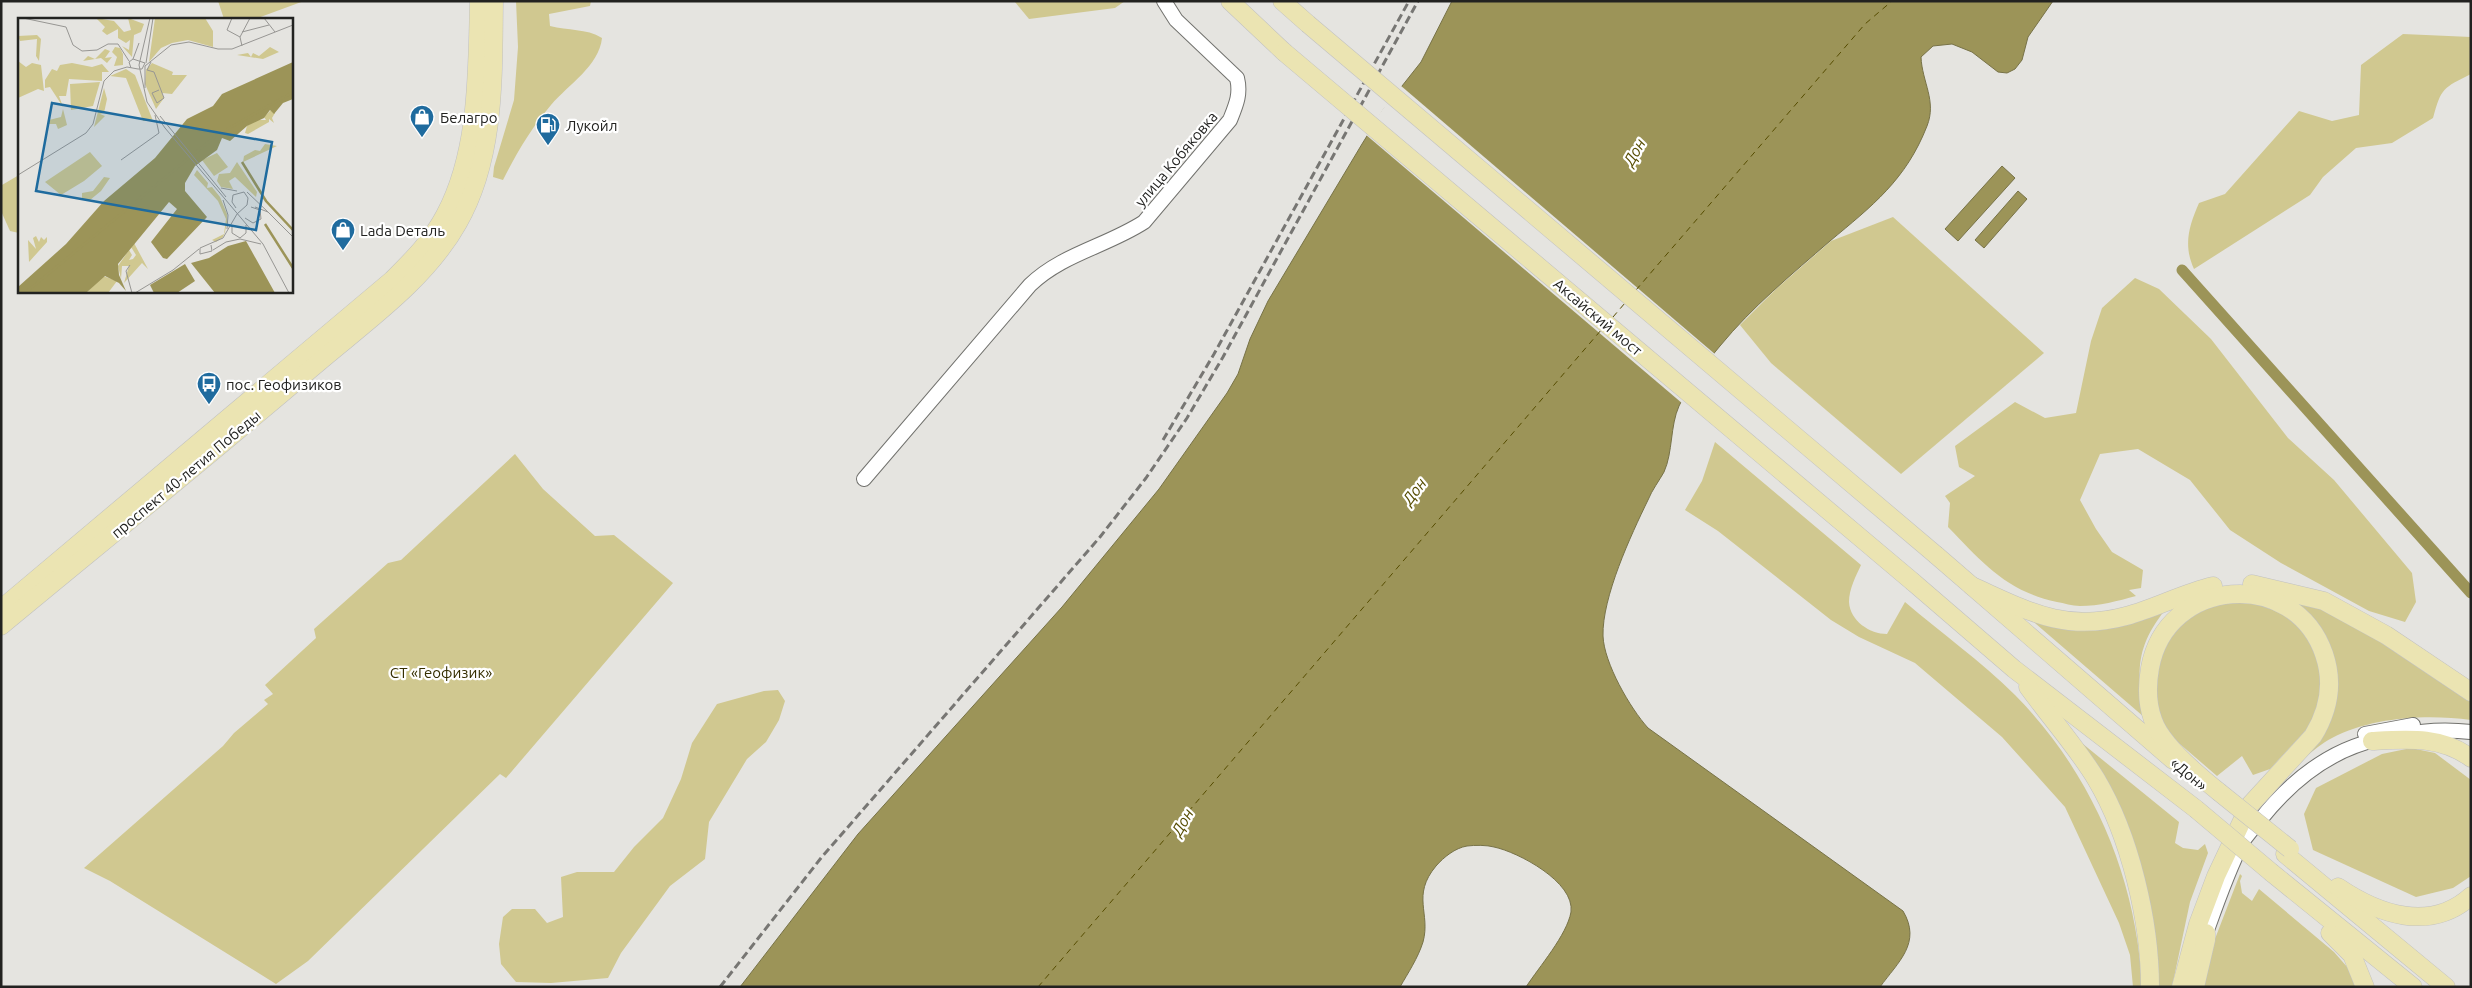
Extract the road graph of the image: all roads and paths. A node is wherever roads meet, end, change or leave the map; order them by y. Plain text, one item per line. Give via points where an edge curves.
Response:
1 (479, 1) edge
2 (494, 1) edge
3 (1164, 1) edge
4 (1230, 1) edge
5 (1282, 1) edge
6 (424, 257) junction
7 (864, 480) dead end
8 (1913, 582) joint
9 (1972, 586) junction
10 (1, 609) edge
11 (1, 626) edge
12 (2014, 669) junction
13 (2471, 692) edge
14 (2471, 726) edge
15 (2471, 732) edge
16 (2372, 741) junction
17 (2471, 758) edge
18 (2217, 794) junction
19 (2230, 844) junction
20 (2292, 858) junction
21 (2270, 875) junction
22 (2471, 896) edge
23 (2206, 933) junction
24 (2150, 987) edge
25 (2180, 987) edge
26 (2187, 987) edge
27 (2195, 987) edge
28 (2365, 987) edge
29 (2413, 987) edge
30 (2446, 987) edge

1 - 6 main road, проспект 40-летия Победы via 477,82 470,139 446,214
2 - 6 main road, проспект 40-летия Победы via 492,84 486,143 459,223
3 - 7 street, улица Кобяковка via 1176,20 1238,78 1238,100 1230,120 1144,222 1064,261 1030,285
4 - 8 main road, Аксайский мост, bridge via 1284,52
5 - 9 main road, «Дон», bridge
6 - 10 main road, проспект 40-летия Победы via 392,280
6 - 11 main road, проспект 40-летия Победы via 401,292
8 - 12 main road, «Дон»
9 - 13 main road via 2040,616 2080,622 2126,616 2214,586 2267,586 2324,601 2386,635
9 - 18 main road, «Дон»
12 - 21 main road, «Дон», bridge via 2169,789
12 - 24 main road via 2096,779 2117,825 2145,916
14 - 19 street via 2422,723 2364,734 2331,748 2294,770 2274,789
15 - 16 street via 2423,730
16 - 17 main road via 2431,740 2447,744
16 - 23 street via 2334,755 2299,777 2274,803 2244,839
18 - 19 main road via 2177,755 2153,722 2148,697 2151,660 2161,633 2197,603 2234,593 2260,595 2290,609 2310,626 2326,660 2328,702 2313,736 2249,806
18 - 20 main road, «Дон»
19 - 25 main road via 2198,924
20 - 22 main road via 2368,904 2407,917 2437,915
20 - 30 main road, «Дон»
21 - 28 main road via 2352,955
21 - 29 main road, «Дон»
23 - 26 main road
23 - 27 main road

